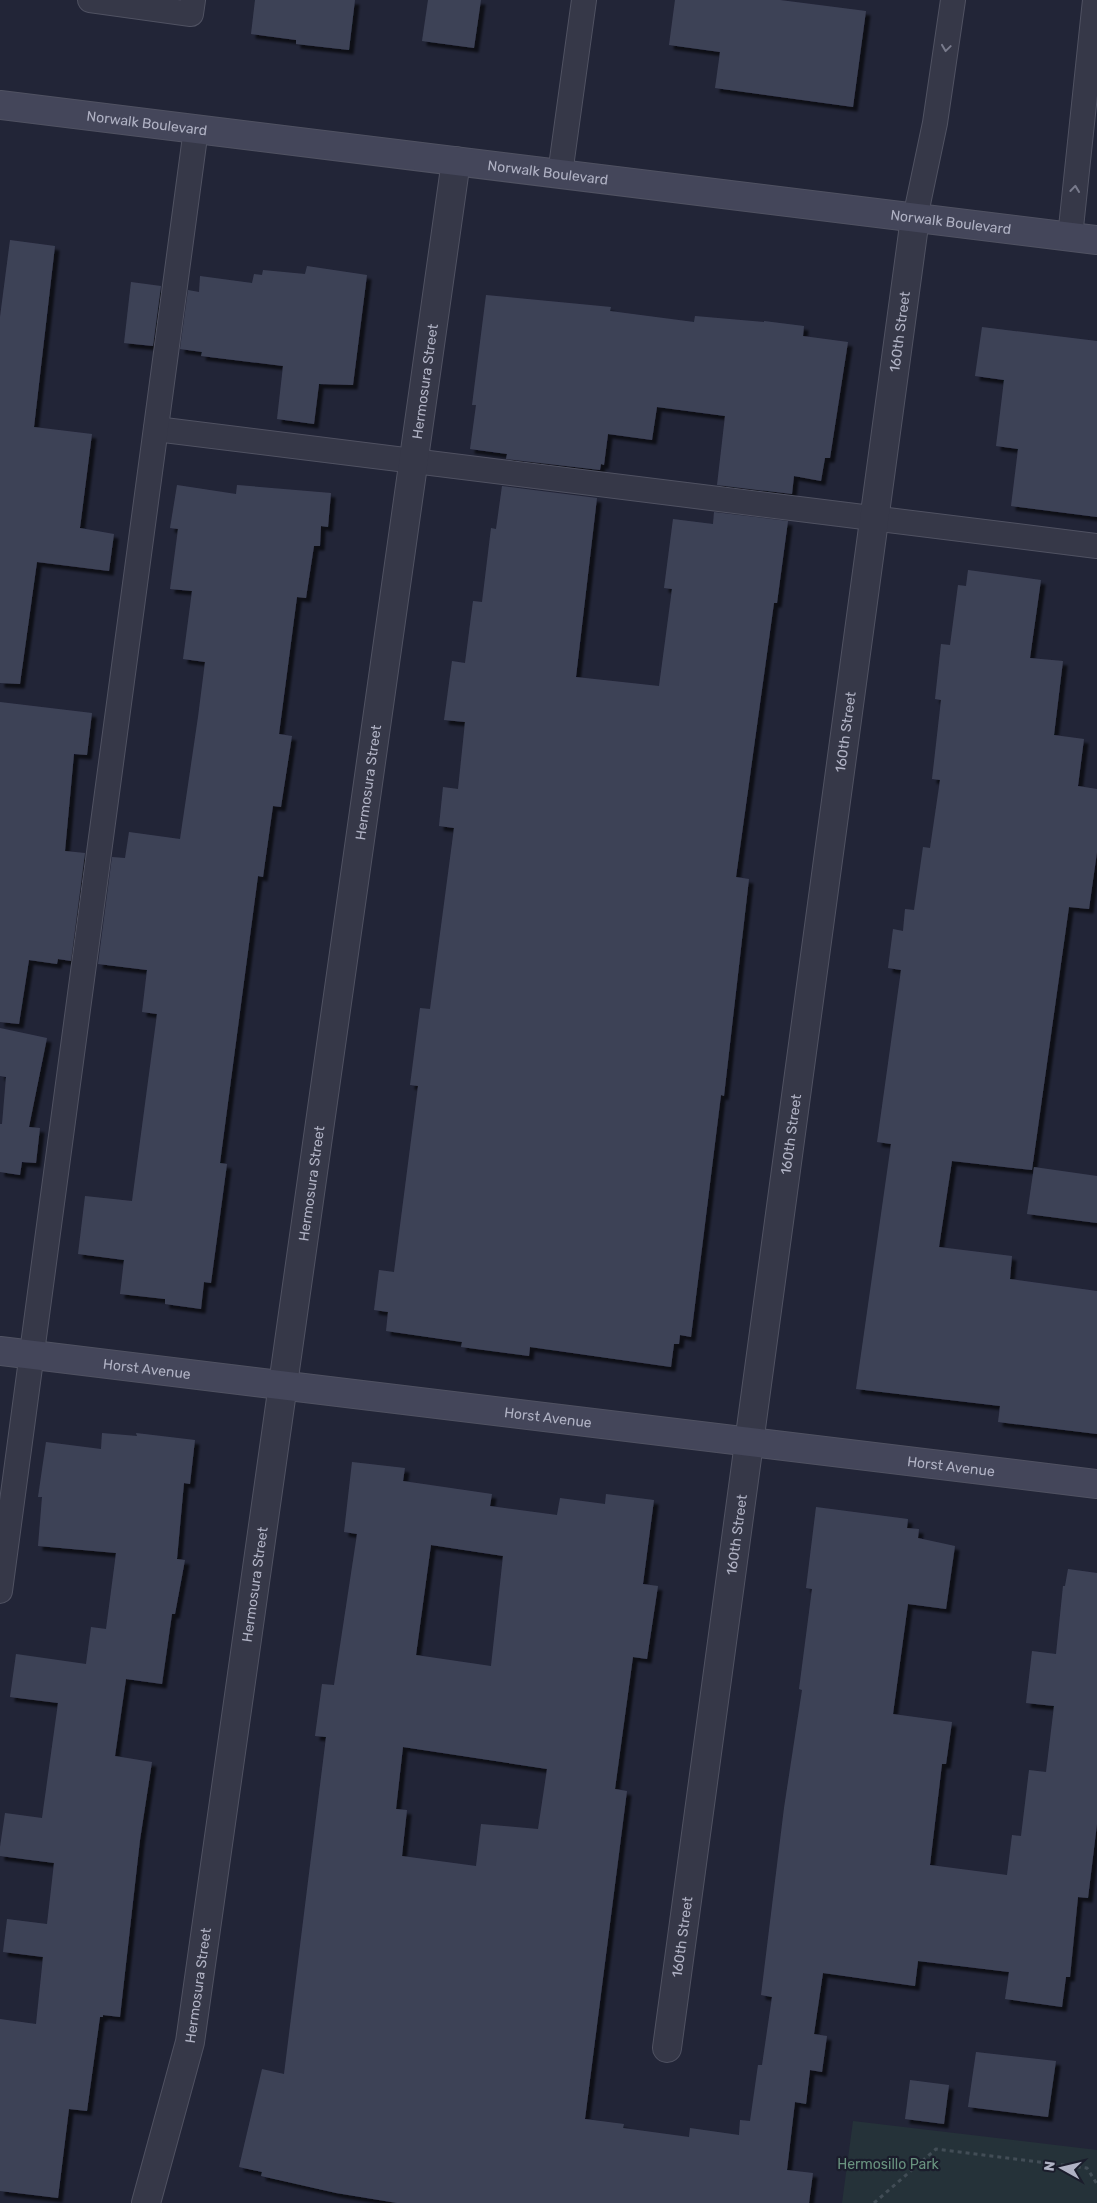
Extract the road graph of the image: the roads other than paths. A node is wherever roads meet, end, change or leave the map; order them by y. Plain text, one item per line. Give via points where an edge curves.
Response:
1 (90, 0) edge
2 (584, 0) edge
3 (953, 0) edge
4 (1095, 0) edge
5 (192, 7) edge
6 (0, 104) edge
7 (196, 129) junction
8 (456, 161) junction
9 (560, 174) junction
10 (915, 218) junction
11 (1070, 237) junction
12 (1097, 240) edge
13 (156, 429) junction
14 (413, 461) junction
15 (874, 518) junction
16 (1097, 546) edge
17 (0, 1350) edge
18 (32, 1354) junction
19 (283, 1385) junction
20 (749, 1442) junction
21 (1097, 1484) edge
22 (0, 1591) edge
23 (667, 2048) dead end
24 (146, 2203) edge

1 - 5 lane
2 - 9 lane
3 -> 10 lane via 935,123
11 -> 4 lane
6 - 7 street, Norwalk Boulevard
7 - 8 street, Norwalk Boulevard
7 - 13 lane
8 - 9 street, Norwalk Boulevard
8 - 14 street, Hermosura Street
9 - 10 street, Norwalk Boulevard
10 - 11 street, Norwalk Boulevard
10 - 15 street, 160th Street
11 - 12 street, Norwalk Boulevard
13 - 14 lane
13 - 18 lane
14 - 15 lane
14 - 19 street, Hermosura Street
15 - 16 lane
15 - 20 street, 160th Street
17 - 18 street, Horst Avenue
18 - 19 street, Horst Avenue
18 - 22 lane
19 - 20 street, Horst Avenue
19 - 24 street, Hermosura Street via 190,2042
20 - 21 street, Horst Avenue
20 - 23 street, 160th Street

